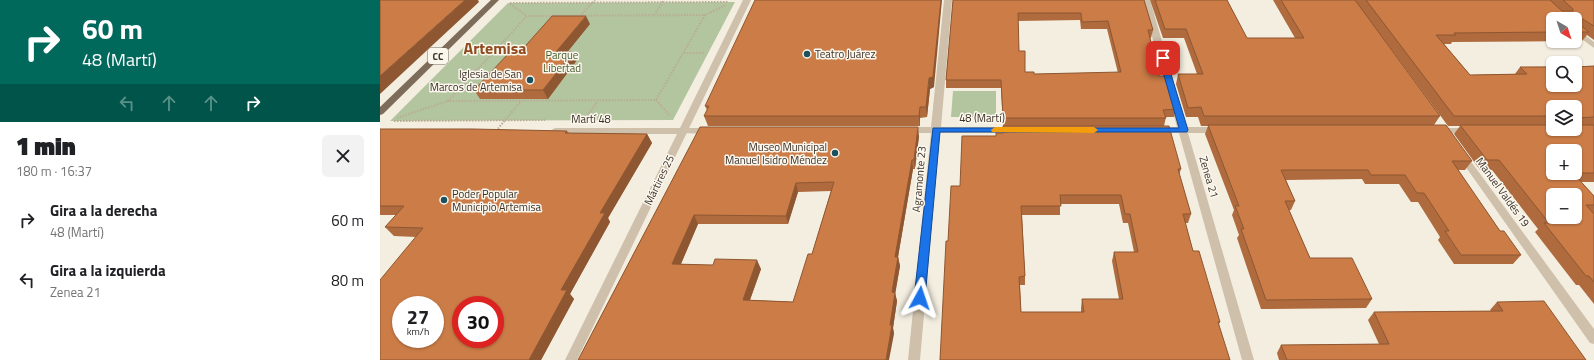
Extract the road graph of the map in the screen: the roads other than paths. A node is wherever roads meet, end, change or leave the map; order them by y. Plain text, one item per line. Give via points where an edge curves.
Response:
1 (495, 0) edge
2 (747, 0) edge
3 (948, 0) edge
4 (1146, 0) edge
5 (1582, 36) edge
6 (1594, 46) edge
7 (380, 112) edge
8 (1435, 118) edge
9 (899, 130) edge
10 (936, 130) junction
11 (1028, 130) edge
12 (1145, 130) edge
13 (1184, 130) junction
14 (1231, 130) edge
15 (1484, 130) edge
16 (544, 131) edge
17 (683, 131) junction
18 (721, 131) edge
19 (1428, 131) edge
20 (1444, 131) junction
21 (1594, 339) edge
22 (571, 360) edge
23 (914, 360) edge
24 (1248, 360) edge

1 - 7 main road, CC
2 - 17 street, Mártires 25
3 - 10 street, Agramonte 23
4 - 13 street, Zenea 21
5 - 6 street
8 - 20 street, Manuel Valdés 19
9 - 10 street, 48 (Martí)
10 - 11 street, 48 (Martí)
10 - 23 street, Agramonte 23
12 - 13 street
13 - 14 street
13 - 24 street, Zenea 21
15 - 20 street
16 - 17 street, Martí 48
17 - 18 street
17 - 22 street, Mártires 25
19 - 20 street
20 - 21 street, Manuel Valdés 19

